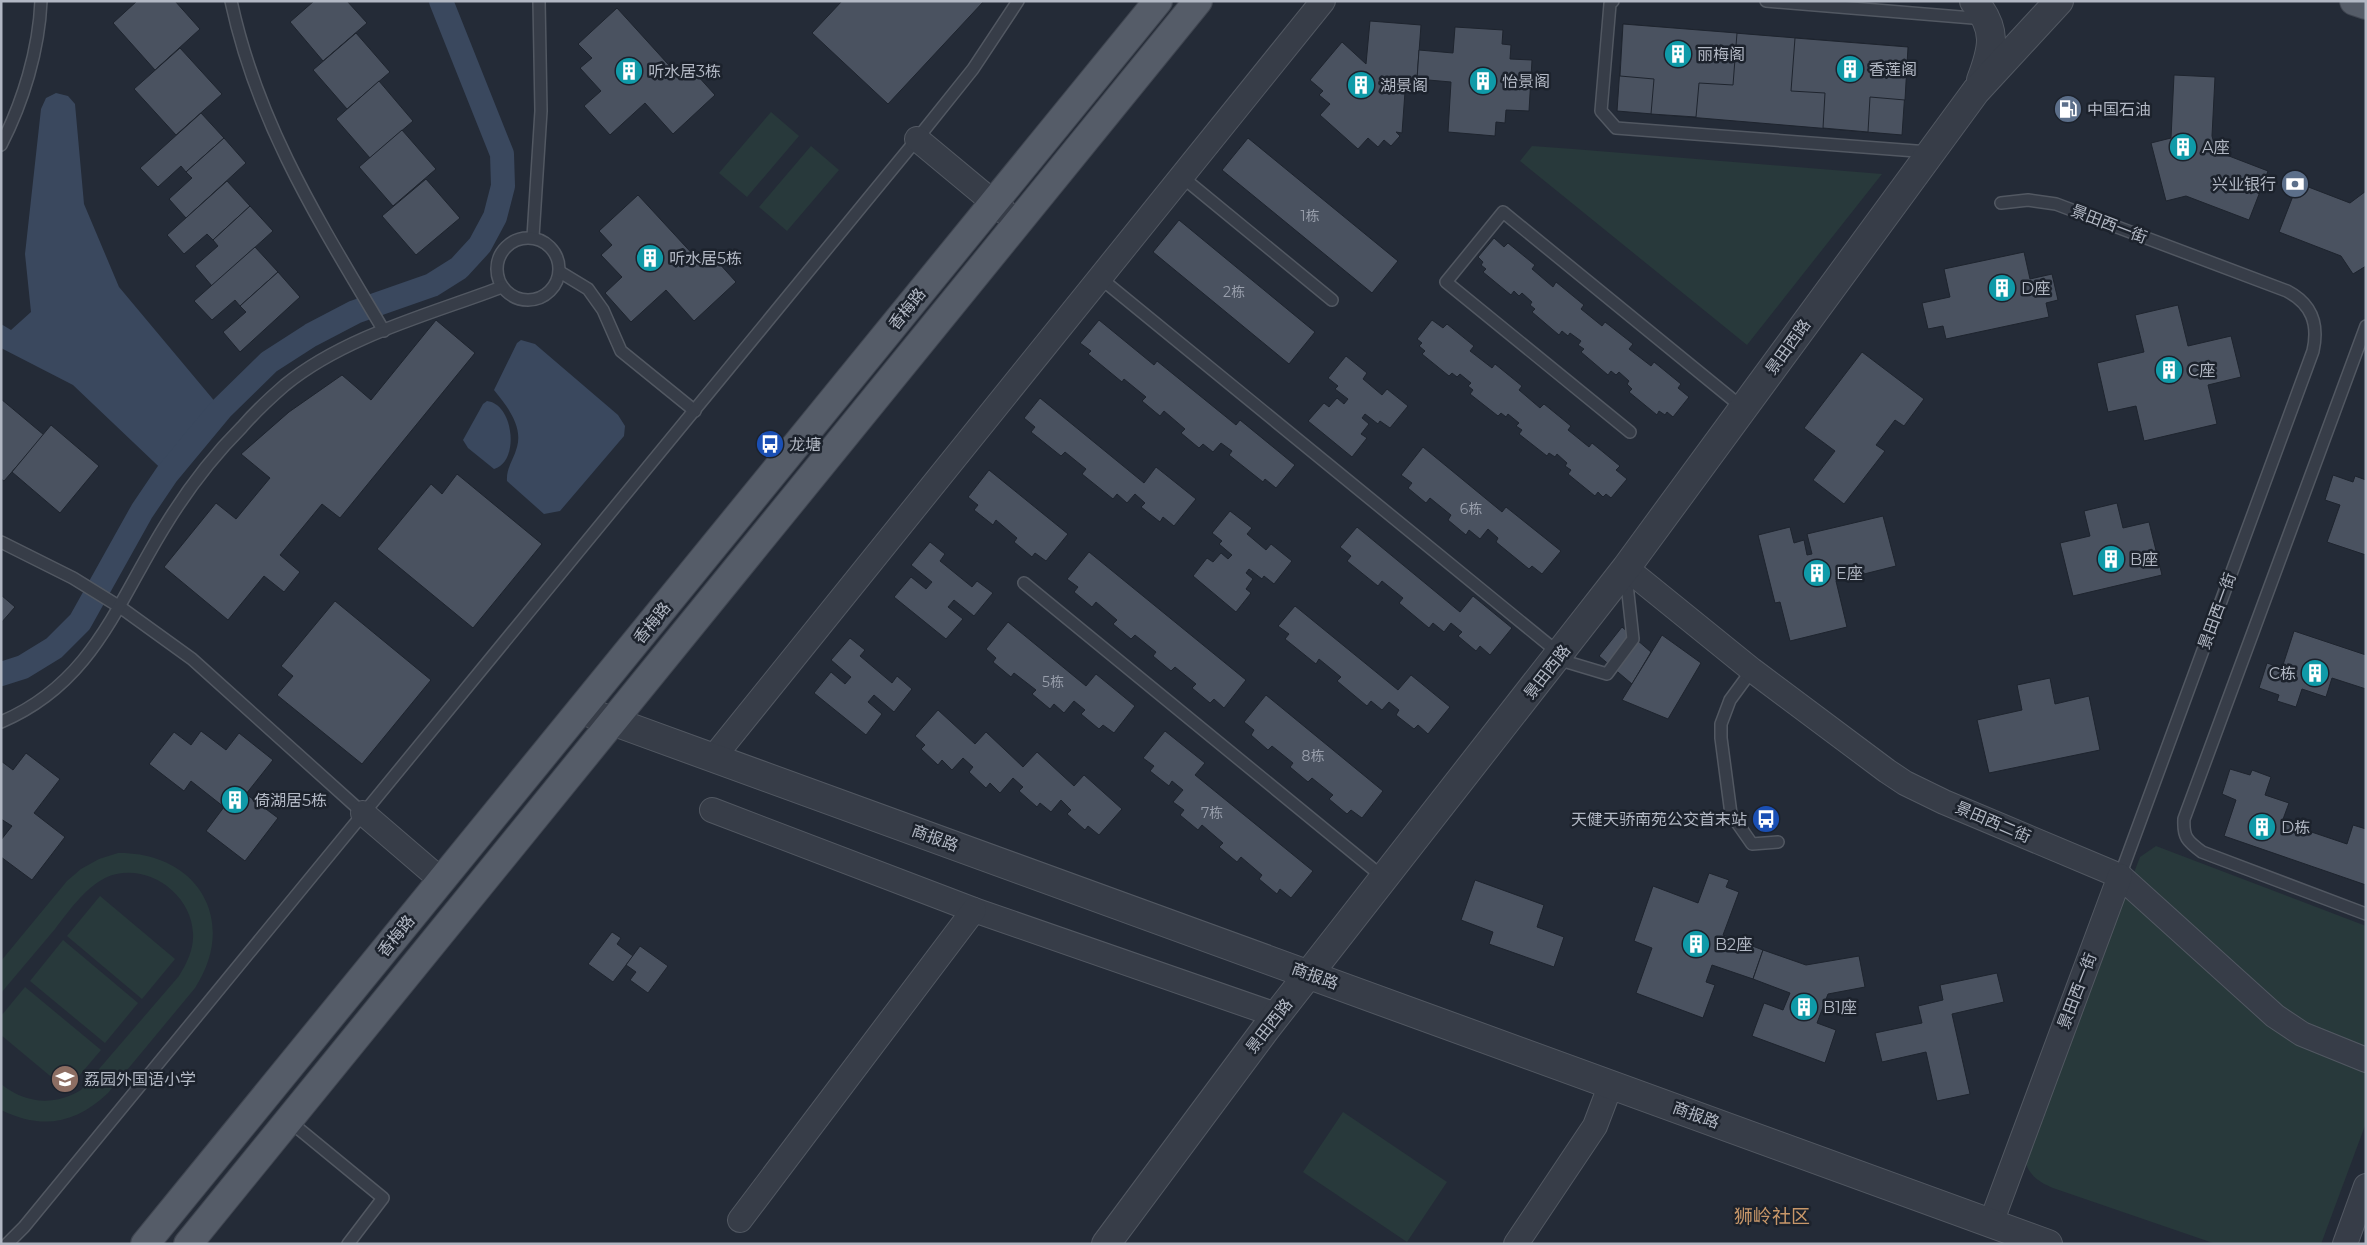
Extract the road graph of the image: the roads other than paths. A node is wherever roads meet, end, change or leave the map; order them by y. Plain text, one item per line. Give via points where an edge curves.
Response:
1 (41, 1) edge
2 (231, 1) edge
3 (539, 1) edge
4 (1018, 1) edge
5 (1158, 1) edge
6 (1198, 1) edge
7 (1323, 1) edge
8 (1613, 1) edge
9 (1766, 1) edge
10 (2059, 1) edge
11 (2354, 1) edge
12 (2366, 5) edge
13 (1980, 10) edge
14 (1976, 91) junction
15 (917, 139) junction
16 (1, 145) edge
17 (1931, 152) junction
18 (1181, 176) junction
19 (993, 203) junction
20 (2001, 203) dead end
21 (1018, 223) junction
22 (533, 238) junction
23 (560, 272) junction
24 (1099, 277) junction
25 (502, 287) junction
26 (1332, 300) dead end
27 (2366, 326) edge
28 (384, 331) junction
29 (1743, 408) junction
30 (695, 411) junction
31 (1630, 432) dead end
32 (1, 542) edge
33 (1626, 568) junction
34 (1024, 582) dead end
35 (120, 606) junction
36 (1558, 657) junction
37 (1752, 670) junction
38 (582, 710) junction
39 (1, 722) edge
40 (614, 722) junction
41 (713, 758) junction
42 (712, 810) dead end
43 (363, 814) junction
44 (1778, 842) dead end
45 (2120, 876) junction
46 (1385, 878) junction
47 (441, 880) junction
48 (974, 910) junction
49 (2366, 914) edge
50 (1310, 974) junction
51 (1276, 1015) junction
52 (2366, 1060) edge
53 (1611, 1084) junction
54 (288, 1120) junction
55 (2366, 1186) edge
56 (740, 1220) dead end
57 (1991, 1223) junction
58 (7, 1244) edge
59 (145, 1244) edge
60 (188, 1244) edge
61 (348, 1244) edge
62 (1106, 1244) edge
63 (1516, 1244) edge
64 (2048, 1244) edge
65 (2345, 1244) edge

1 - 16 lane via 29,70 11,126
2 - 28 lane via 253,80 274,135 300,189
3 - 22 lane via 541,111
4 - 15 lane via 973,69
5 - 19 main road, 香梅路
6 - 21 main road, 香梅路
7 - 18 street
8 - 17 lane via 1610,4 1602,111 1616,128
9 - 13 lane
10 - 14 street, 景田西路
11 - 12 main road
13 - 14 street, 景田西路 via 1990,30 1991,53
14 - 17 street, 景田西路
15 - 19 street
15 - 30 lane
17 - 29 street, 景田西路
18 - 24 street
18 - 26 lane
19 - 21 street
19 - 38 main road, 香梅路
20 - 45 lane, 景田西一街 via 2028,200 2056,204 2287,291 2307,305 2315,326 2313,351
21 - 40 main road, 香梅路
22 - 23 lane via 551,248
22 - 25 lane via 522,238 502,250 497,276
23 - 25 lane via 552,290 534,300 517,299
23 - 30 lane via 588,289 603,310 621,351
24 - 36 lane
24 - 41 street
25 - 28 lane
27 - 49 lane via 2184,819 2183,833 2190,844 2202,852
28 - 35 lane via 325,359 286,384 240,428 180,504
29 - 31 lane via 1503,212 1446,282
29 - 33 street, 景田西路
30 - 43 lane
32 - 35 lane via 74,578
33 - 36 street, 景田西路
33 - 36 lane via 1633,638 1607,674
33 - 37 street, 景田西二街
34 - 46 lane
35 - 39 lane via 100,640 75,671 45,696
35 - 43 lane via 192,659
36 - 46 street, 景田西路
37 - 44 lane via 1730,700 1721,724 1731,814 1752,844
37 - 45 street, 景田西二街 via 1905,783
38 - 40 street, 商报路
38 - 47 main road, 香梅路
40 - 41 street, 商报路
40 - 54 main road, 香梅路
41 - 50 street, 商报路
42 - 48 street
43 - 47 street
43 - 58 lane
45 - 52 street, 景田西二街 via 2275,1016 2302,1034
45 - 57 street, 景田西一街
46 - 50 street, 景田西路
47 - 59 main road, 香梅路
48 - 51 street
48 - 56 street
50 - 51 street, 景田西路
50 - 53 street, 商报路
51 - 62 street, 景田西路
53 - 57 street, 商报路
53 - 63 street via 1595,1126
54 - 60 main road, 香梅路
54 - 61 lane via 383,1198
55 - 65 street
57 - 64 street, 商报路

